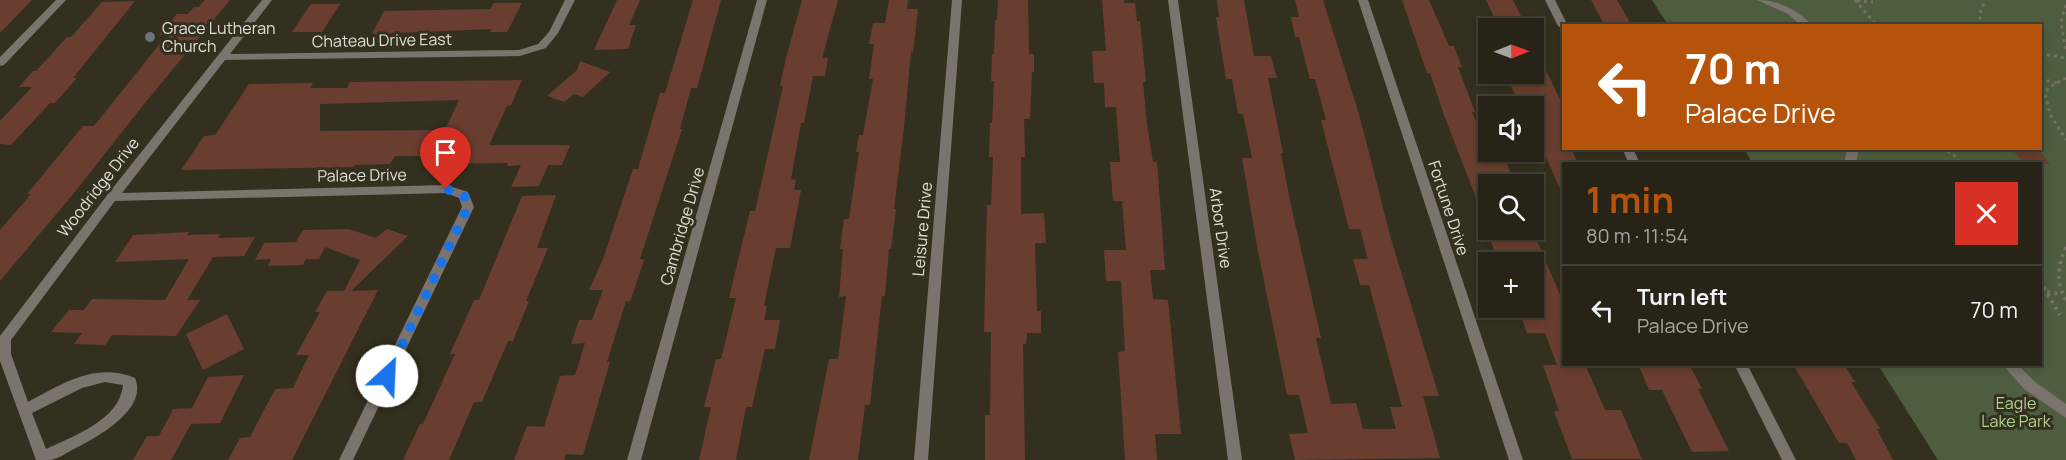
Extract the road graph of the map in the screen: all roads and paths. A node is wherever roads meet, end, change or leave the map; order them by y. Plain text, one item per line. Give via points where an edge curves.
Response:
1 (61, 0) edge
2 (267, 0) edge
3 (570, 0) edge
4 (762, 0) edge
5 (957, 0) edge
6 (1173, 0) edge
7 (1363, 0) edge
8 (1550, 0) edge
9 (1762, 0) edge
10 (1985, 0) edge
11 (1856, 1) edge
12 (1873, 2) dead end
13 (2066, 6) edge
14 (1562, 24) edge
15 (1806, 24) edge
16 (1874, 24) edge
17 (1982, 24) edge
18 (2066, 52) edge
19 (2042, 54) edge
20 (222, 57) junction
21 (2066, 58) edge
22 (0, 63) edge
23 (2066, 78) edge
24 (2042, 80) edge
25 (2057, 84) junction
26 (2066, 140) edge
27 (1945, 150) edge
28 (2000, 150) edge
29 (2006, 151) dead end
30 (1959, 162) edge
31 (112, 197) junction
32 (2066, 247) edge
33 (2042, 285) edge
34 (2046, 292) junction
35 (2062, 294) junction
36 (2066, 300) edge
37 (2060, 315) dead end
38 (1741, 366) edge
39 (2010, 366) edge
40 (25, 411) junction
41 (2066, 412) edge
42 (42, 459) edge
43 (346, 460) edge
44 (634, 460) edge
45 (921, 460) edge
46 (1235, 460) edge
47 (1516, 460) edge
48 (1789, 460) edge

1 - 22 street
2 - 20 street, Woodridge Drive
3 - 20 street, Chateau Drive East via 542,46 519,53
4 - 44 street, Cambridge Drive
5 - 45 street, Leisure Drive
6 - 46 street, Arbor Drive
7 - 47 street, Fortune Drive
8 - 14 street
9 - 15 street via 1791,12
10 - 17 path via 1979,16
11 - 12 path
11 - 16 path
13 - 18 path via 2061,12 2061,36
19 - 21 path
20 - 31 street, Woodridge Drive
23 - 25 path
24 - 25 path
25 - 26 path via 2045,94 2050,114
27 - 30 path
28 - 29 path
31 - 40 street, Woodridge Drive via 6,339 4,354
31 - 43 street, Palace Drive via 446,189 464,195 468,207
32 - 35 path via 2058,266 2057,282
33 - 34 path
34 - 35 path
34 - 37 path
35 - 36 path
38 - 48 street
39 - 41 street
40 - 42 street, Woodridge Drive
40 - 42 street, Woodridge Drive via 86,380 120,375 130,382 127,400 109,423

